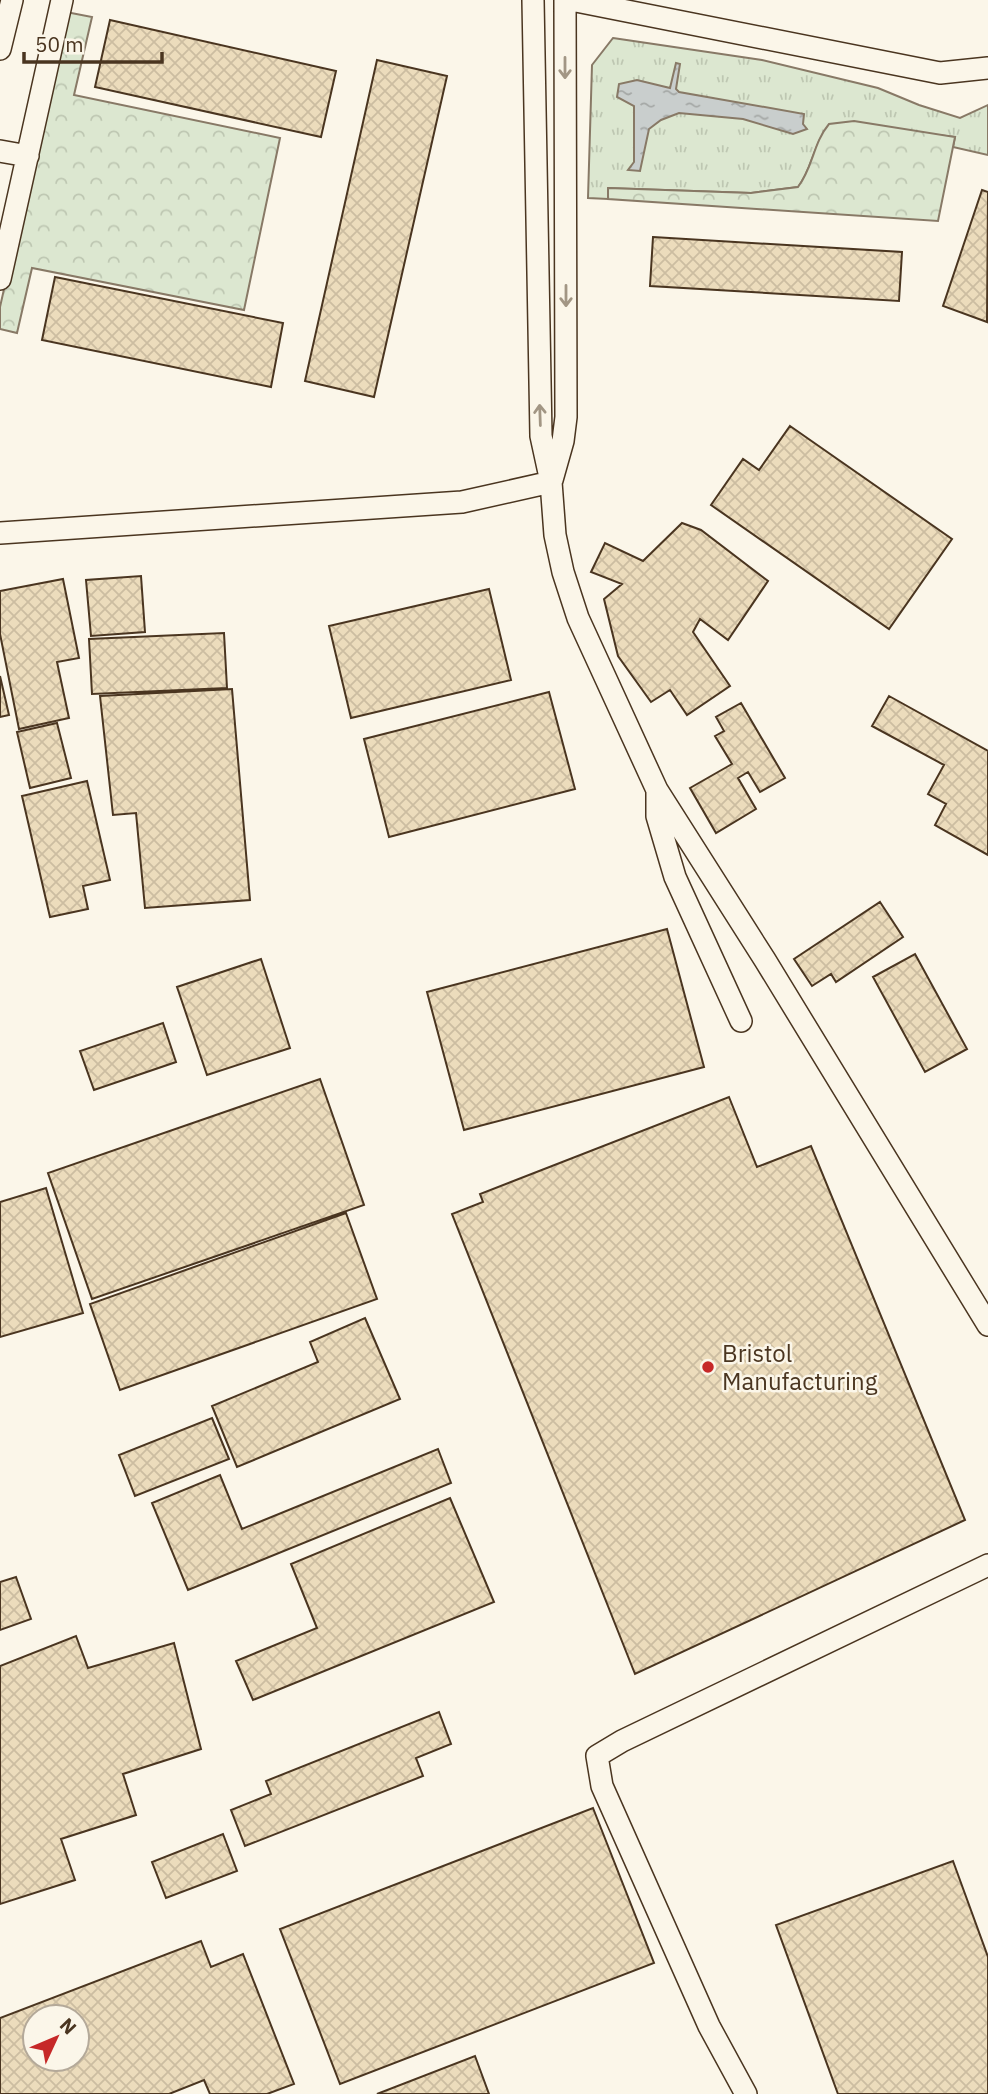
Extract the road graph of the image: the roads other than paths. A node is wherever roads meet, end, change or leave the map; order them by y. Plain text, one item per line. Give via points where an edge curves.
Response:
1 (12, 0) edge
2 (62, 0) edge
3 (533, 0) edge
4 (565, 0) edge
5 (570, 0) edge
6 (0, 49) edge
7 (988, 68) edge
8 (0, 151) edge
9 (27, 156) junction
10 (0, 279) edge
11 (551, 482) junction
12 (0, 533) edge
13 (657, 790) junction
14 (741, 1021) dead end
15 (988, 1325) edge
16 (988, 1565) edge
17 (746, 2094) edge

1 - 6 street
2 - 9 street
11 -> 3 street via 540,418
4 -> 11 street via 566,417
5 - 7 street via 940,73
8 - 9 street
9 - 10 street
11 - 12 street via 462,502
11 - 13 street via 555,535 578,618
13 - 14 street via 657,816 675,877
13 - 15 street
16 - 17 street via 597,1756 602,1786 709,2026

